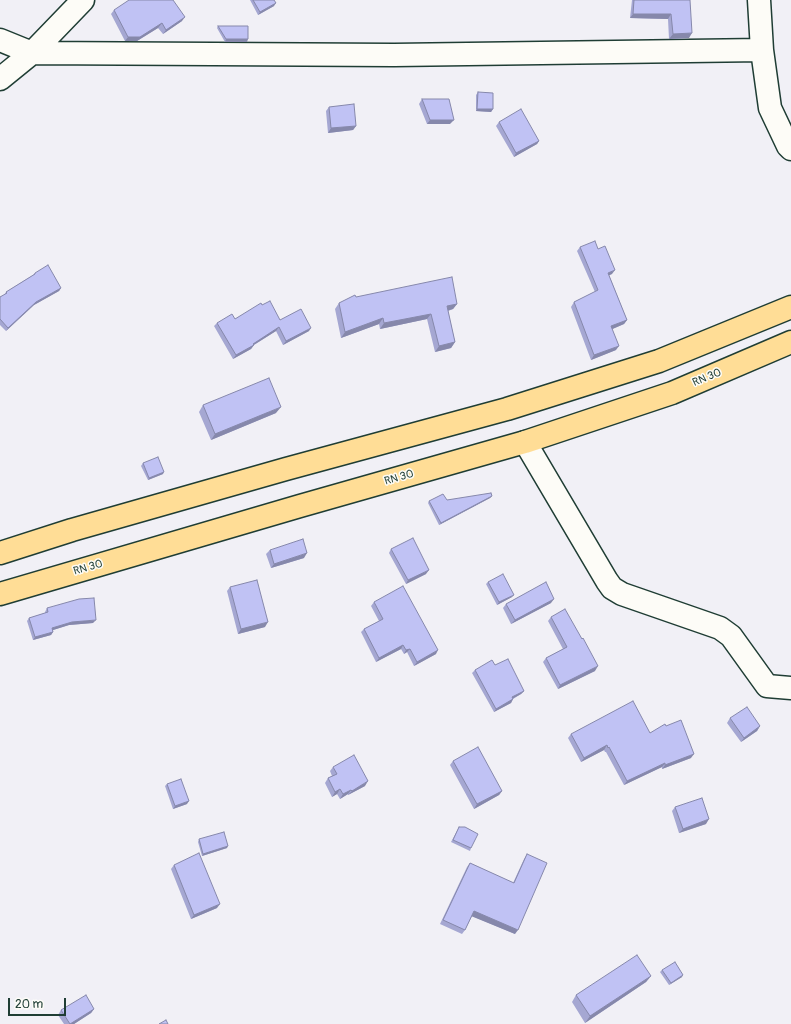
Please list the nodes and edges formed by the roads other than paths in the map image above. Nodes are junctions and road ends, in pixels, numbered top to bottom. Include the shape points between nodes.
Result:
1 (83, 0) edge
2 (759, 0) edge
3 (0, 40) edge
4 (762, 50) junction
5 (32, 53) junction
6 (0, 79) edge
7 (791, 150) edge
8 (791, 307) edge
9 (791, 342) edge
10 (525, 442) junction
11 (0, 553) edge
12 (0, 594) edge
13 (791, 688) edge

1 - 5 street
2 - 4 street
3 - 5 street
4 - 5 street via 394,55
4 - 7 street via 770,108
5 - 6 street
8 - 11 main road via 659,361 507,409 279,471
9 - 10 main road, RN 30 / RN 30 via 672,393
10 - 12 main road, RN 30 / RN 30
10 - 13 street via 612,588 622,594 720,628 731,636 767,686

